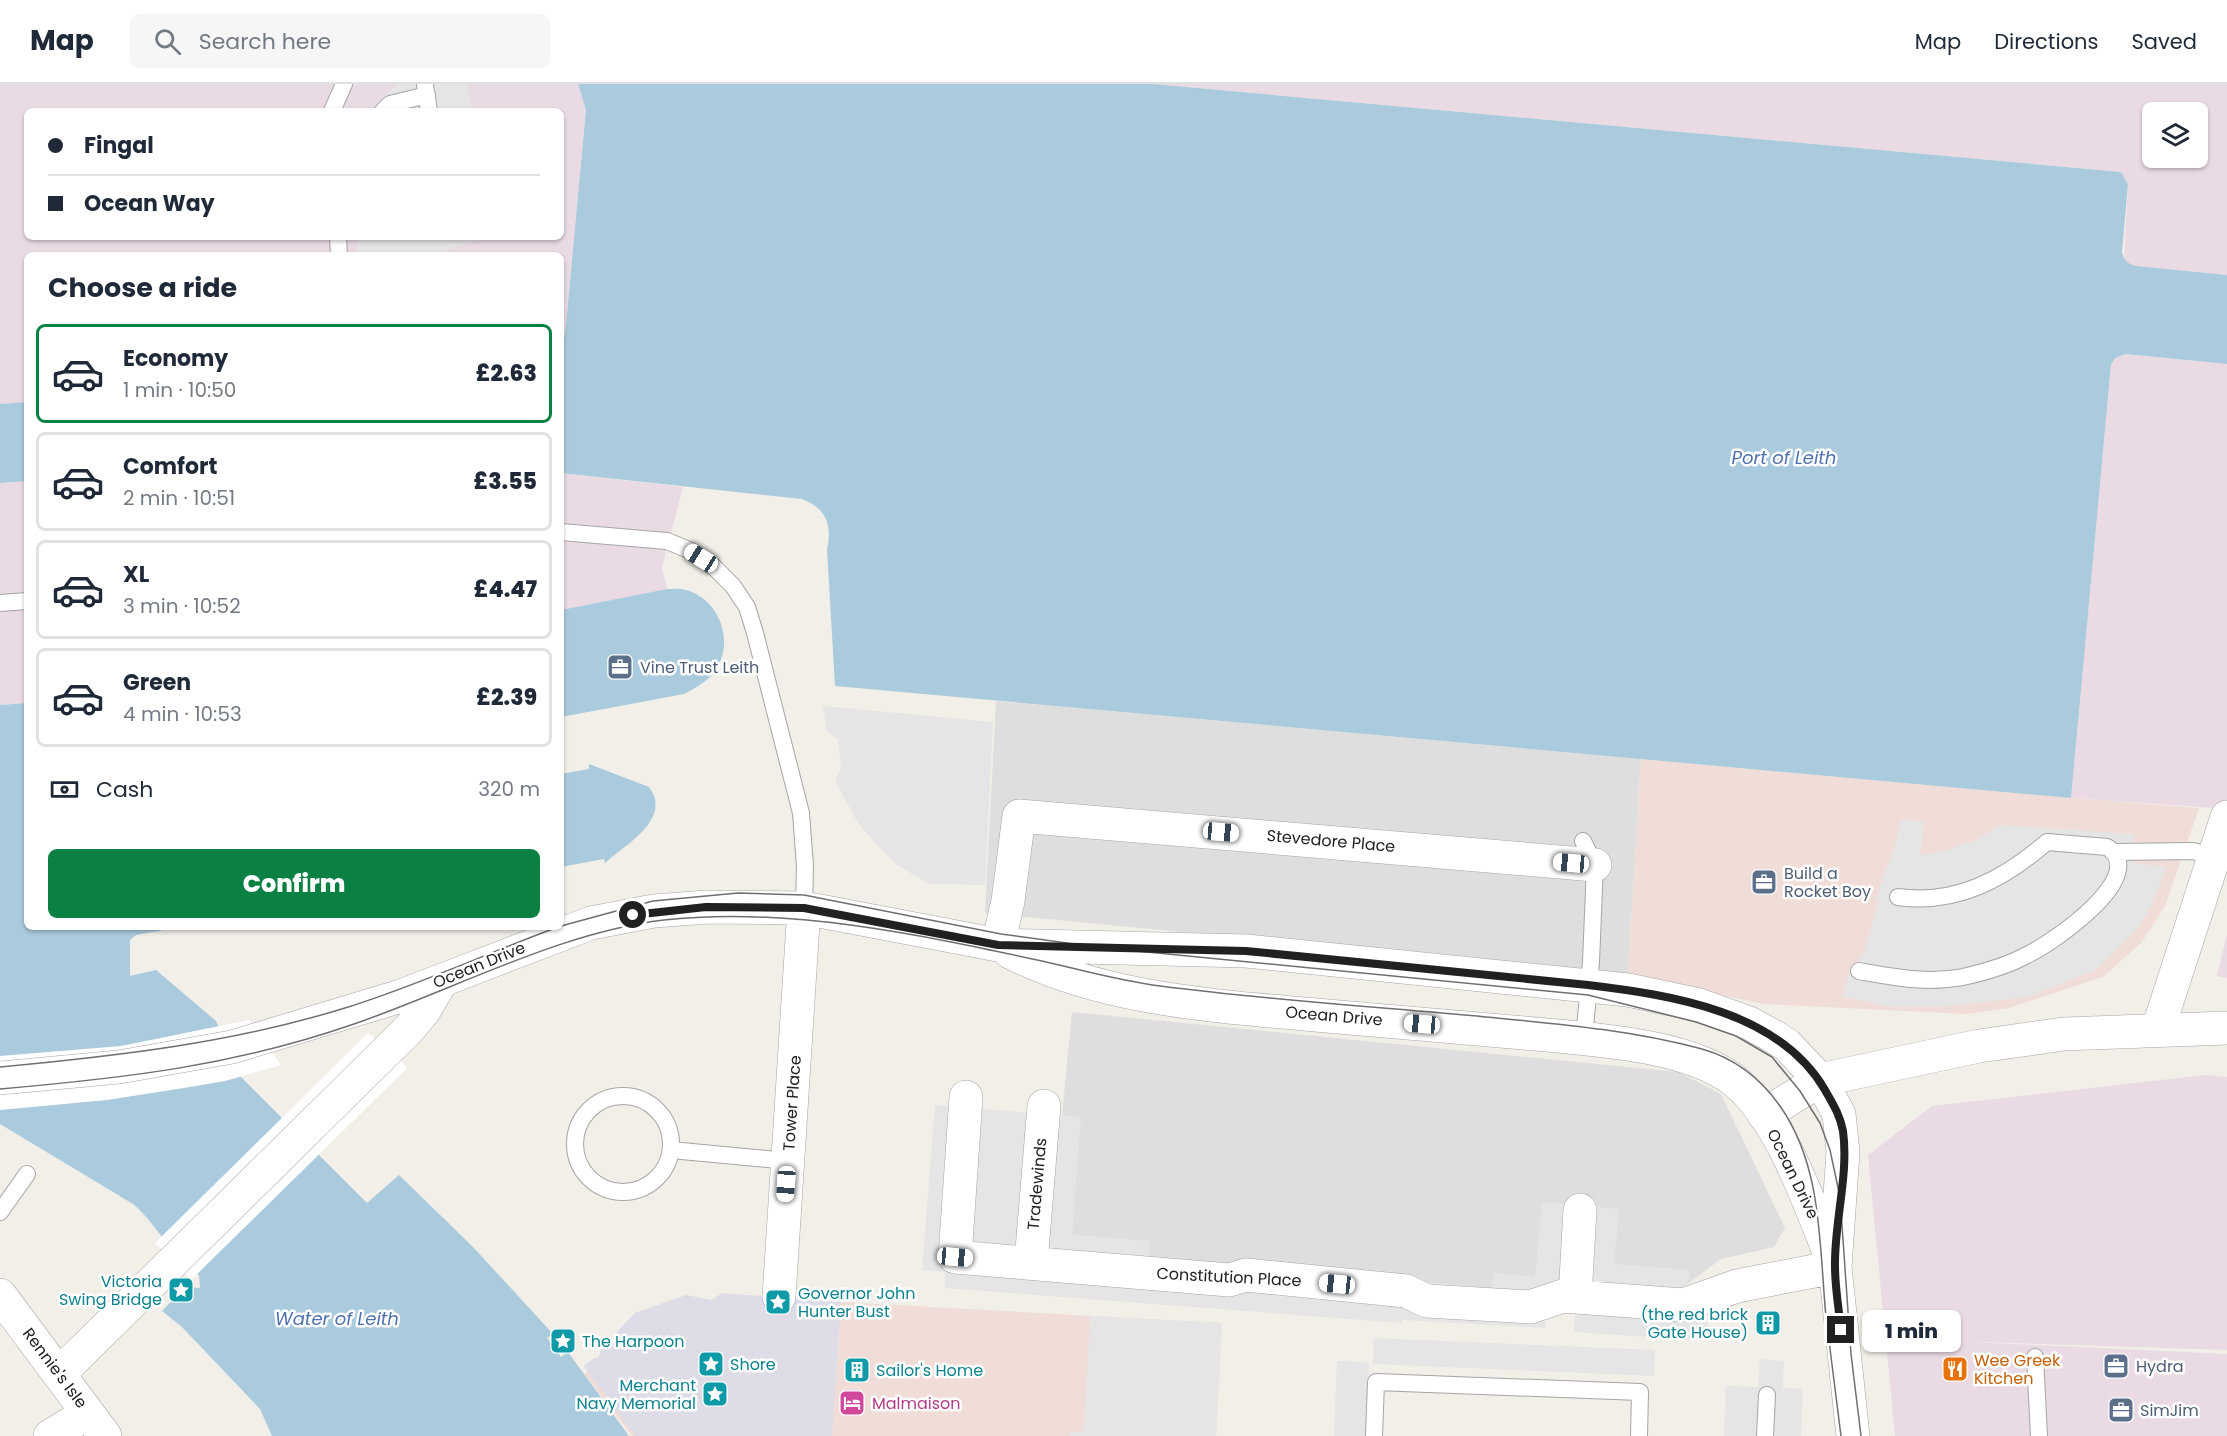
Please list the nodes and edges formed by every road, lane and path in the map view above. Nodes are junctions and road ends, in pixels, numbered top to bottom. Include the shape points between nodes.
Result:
1 (344, 84) edge
2 (427, 97) edge
3 (333, 108) edge
4 (386, 108) edge
5 (564, 532) edge
6 (24, 601) edge
7 (0, 603) edge
8 (2227, 817) edge
9 (2115, 852) junction
10 (1589, 853) joint
11 (2216, 857) junction
12 (1898, 897) dead end
13 (804, 908) junction
14 (998, 945) junction
15 (1859, 971) dead end
16 (441, 982) junction
17 (1588, 985) junction
18 (2227, 1028) edge
19 (2158, 1029) junction
20 (1584, 1039) junction
21 (0, 1078) edge
22 (1820, 1080) junction
23 (966, 1097) dead end
24 (1044, 1106) dead end
25 (1764, 1115) junction
26 (671, 1150) junction
27 (788, 1161) junction
28 (27, 1174) dead end
29 (1580, 1210) dead end
30 (0, 1212) edge
31 (1031, 1262) junction
32 (1834, 1267) junction
33 (0, 1295) edge
34 (779, 1297) dead end
35 (1575, 1297) junction
36 (2035, 1357) dead end
37 (58, 1374) junction
38 (1767, 1395) dead end
39 (97, 1425) edge
40 (50, 1436) edge
41 (1374, 1436) edge
42 (1639, 1436) edge
43 (1765, 1436) edge
44 (1853, 1436) edge
45 (2039, 1436) edge

1 - 3 lane
2 - 4 lane
5 - 13 lane via 667,541 714,567 747,607 801,813
6 - 7 lane
8 - 11 street
9 - 11 lane via 2193,851
9 - 12 lane via 2107,847 2047,842 2014,869 1972,890 1930,898
9 - 15 lane via 2116,875 2096,905 2049,944 2008,965 1939,981
10 - 14 street, Stevedore Place via 1019,816
10 - 17 lane
11 - 19 street
13 - 14 street, Ocean Drive
13 - 16 street, Ocean Drive via 706,907 654,911 591,923
13 - 27 street, Tower Place
14 - 17 street, Ocean Drive via 1246,951
14 - 20 street, Ocean Drive via 1033,963 1126,993 1239,1008
16 - 21 street, Ocean Drive via 263,1040 200,1054 119,1067
16 - 37 street via 424,1011 390,1048
17 - 20 lane
17 - 22 street, Ocean Drive via 1699,1005 1749,1023 1786,1045
18 - 19 street
19 - 22 street via 2064,1034 1979,1046
20 - 25 street, Ocean Drive via 1642,1047 1707,1063 1737,1083
22 - 25 street, Ocean Drive
22 - 32 street, Ocean Drive via 1839,1113 1843,1152
23 - 31 street, Constitution Place via 955,1257
24 - 31 street, Tradewinds
25 - 32 street, Ocean Drive via 1795,1171
26 - 26 lane via 658,1178 631,1191 615,1191 601,1186 580,1165 576,1135 592,1107 607,1099 639,1098 653,1106 667,1126
26 - 27 lane
27 - 34 street, Tower Place
28 - 30 lane
29 - 35 street
31 - 35 street, Constitution Place via 1229,1280 1246,1275 1406,1291 1427,1301 1450,1303 1530,1307 1563,1296
32 - 35 street, Constitution Place via 1737,1286 1683,1305
32 - 44 street
33 - 37 street, Rennie's Isle
36 - 45 lane
37 - 39 street, Rennie's Isle
38 - 43 lane
39 - 40 street, Rennie's Isle
41 - 42 lane via 1376,1382 1640,1392

